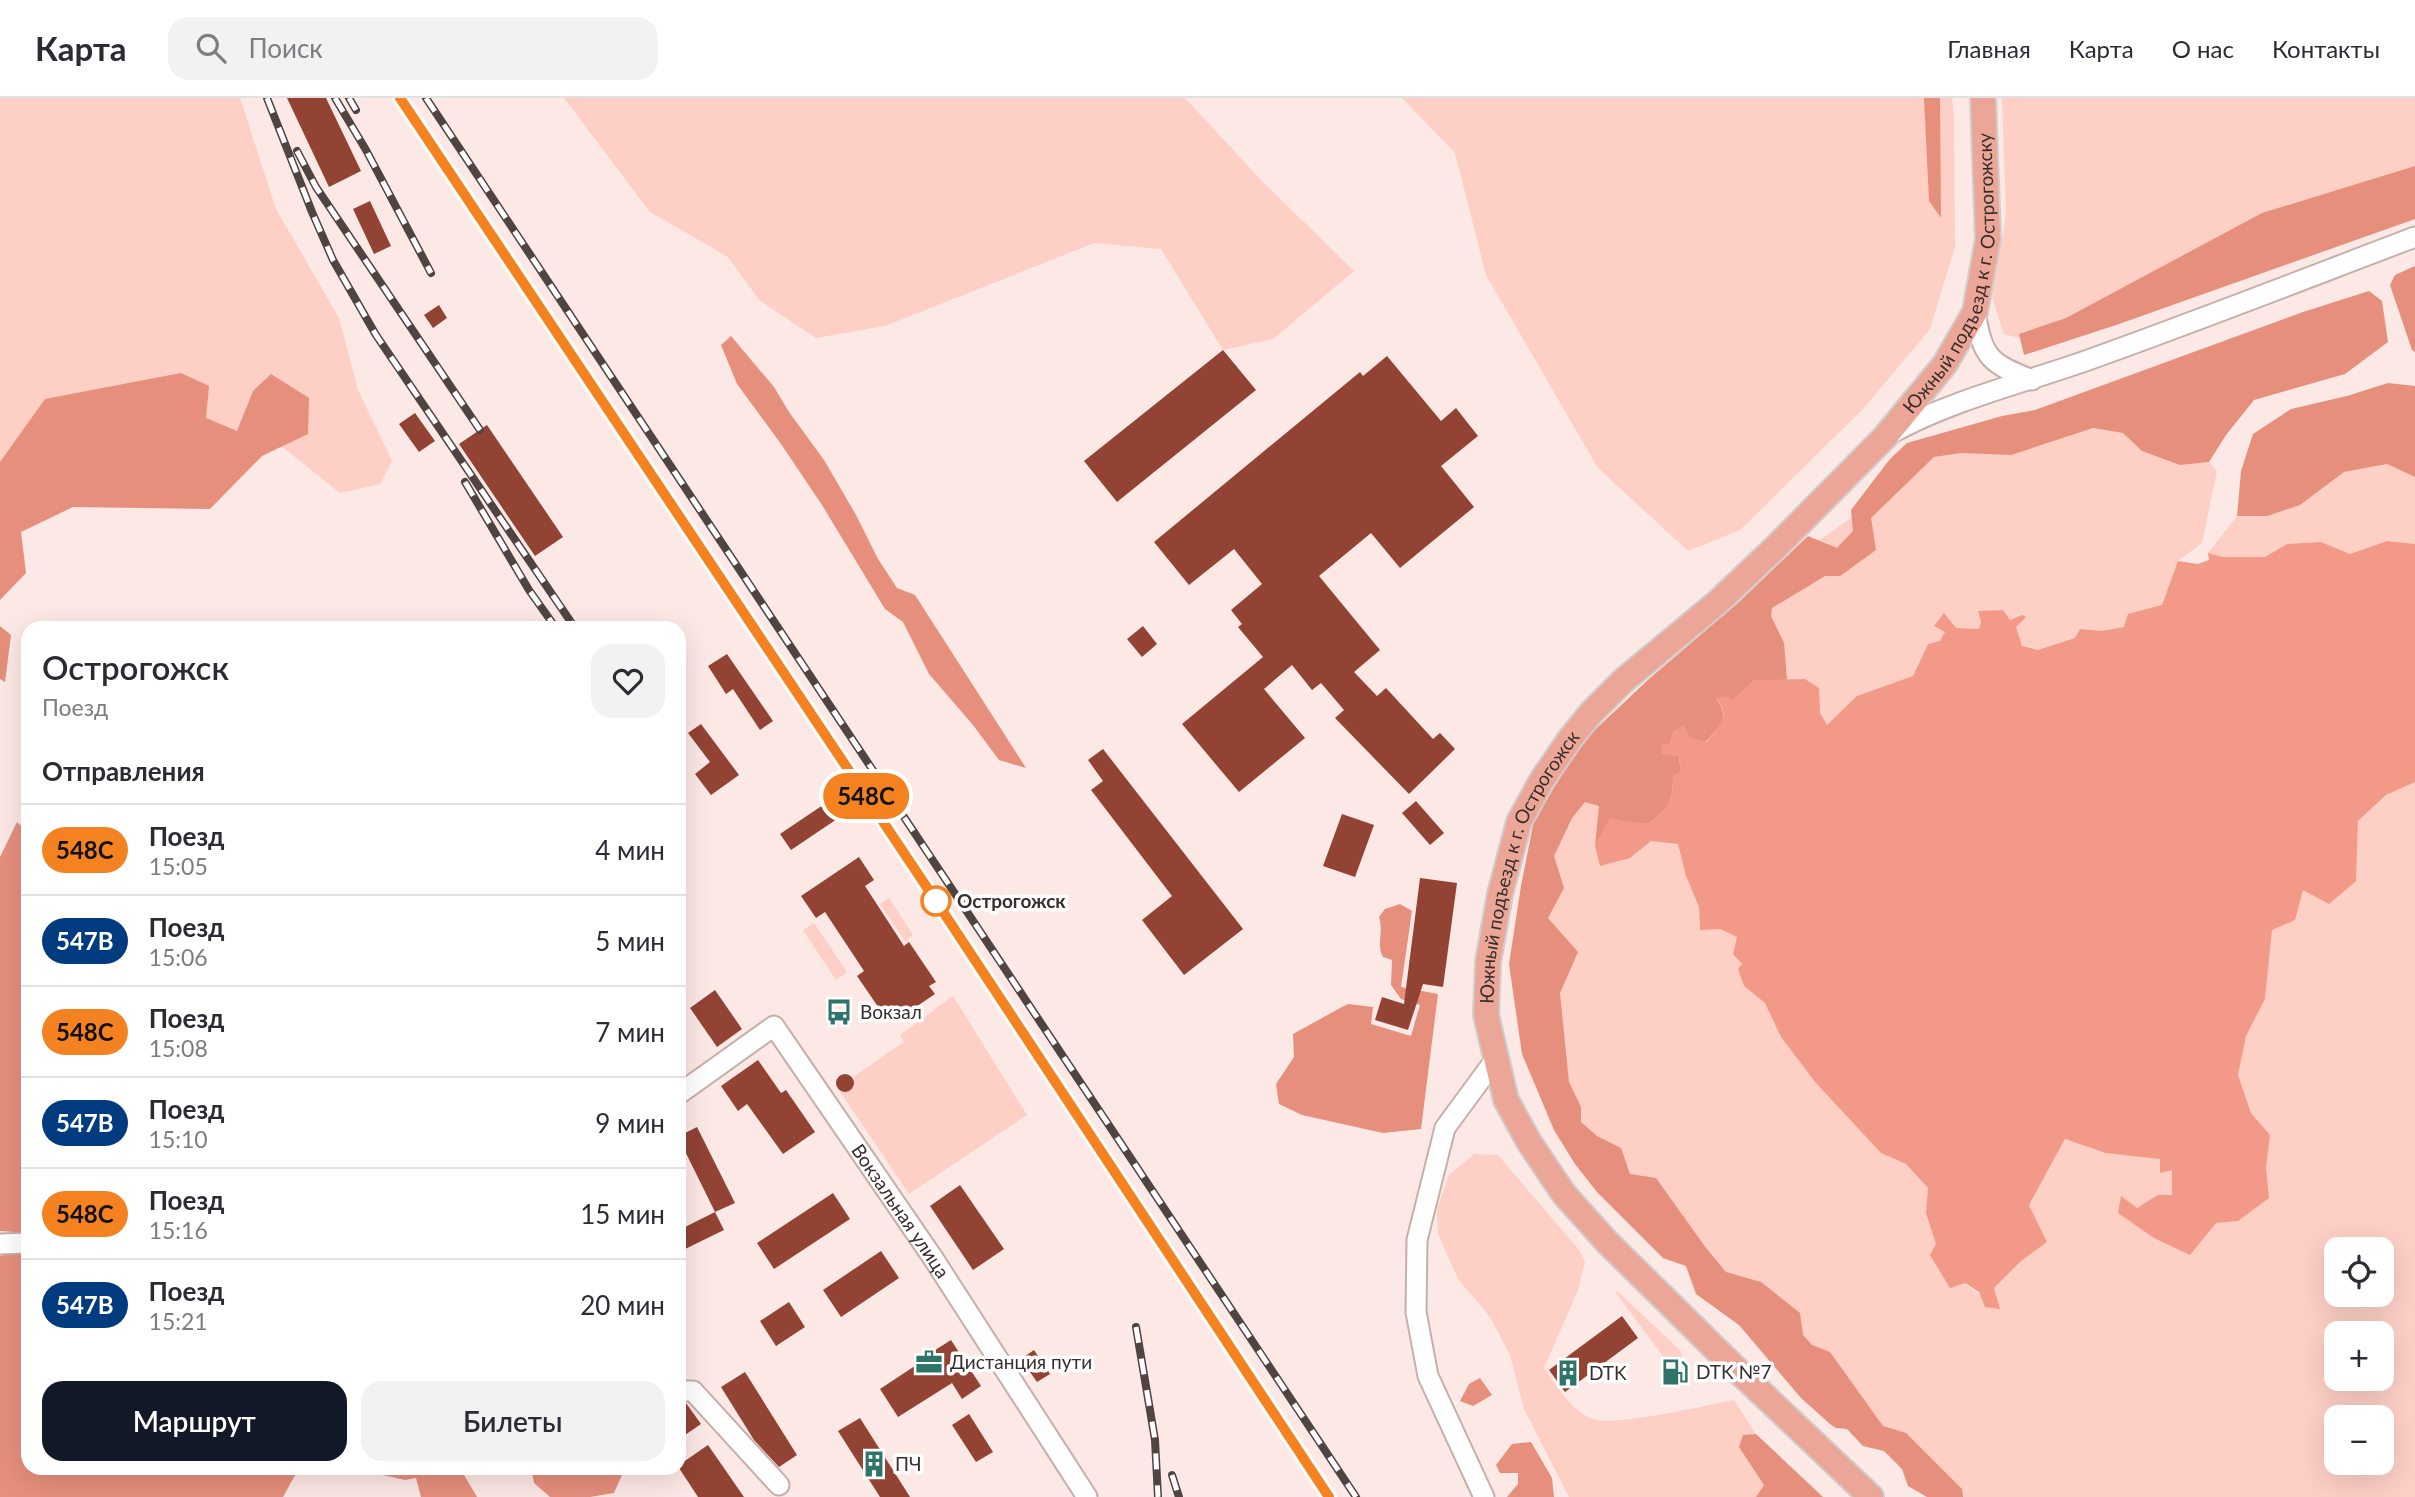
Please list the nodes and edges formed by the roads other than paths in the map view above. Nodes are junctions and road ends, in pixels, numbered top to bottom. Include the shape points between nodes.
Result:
1 (1983, 98) edge
2 (2415, 237) edge
3 (1975, 312) junction
4 (2032, 380) junction
5 (1885, 437) junction
6 (1495, 1060) junction
7 (686, 1089) edge
8 (21, 1243) edge
9 (0, 1244) edge
10 (686, 1391) edge
11 (779, 1485) dead end
12 (1087, 1497) edge
13 (1484, 1497) edge
14 (1871, 1497) edge

1 - 3 main road, Южный подъезд к г. Острогожску via 1988,239
2 - 4 street
3 - 4 street via 1979,336 1993,362
3 - 5 main road, Южный подъезд к г. Острогожску via 1945,364
4 - 5 street via 1948,406
5 - 6 main road, Южный подъезд к г. Острогожск via 1718,602 1624,680 1591,713 1542,780 1519,822 1488,962 1486,1015
6 - 13 street via 1445,1128 1417,1240 1416,1312 1428,1376
6 - 14 main road, Южный подъезд к г. Острогожск via 1506,1100 1564,1194 1704,1338
7 - 12 street, Вокзальная улица via 775,1026 933,1258
8 - 9 street
10 - 11 street via 693,1391

